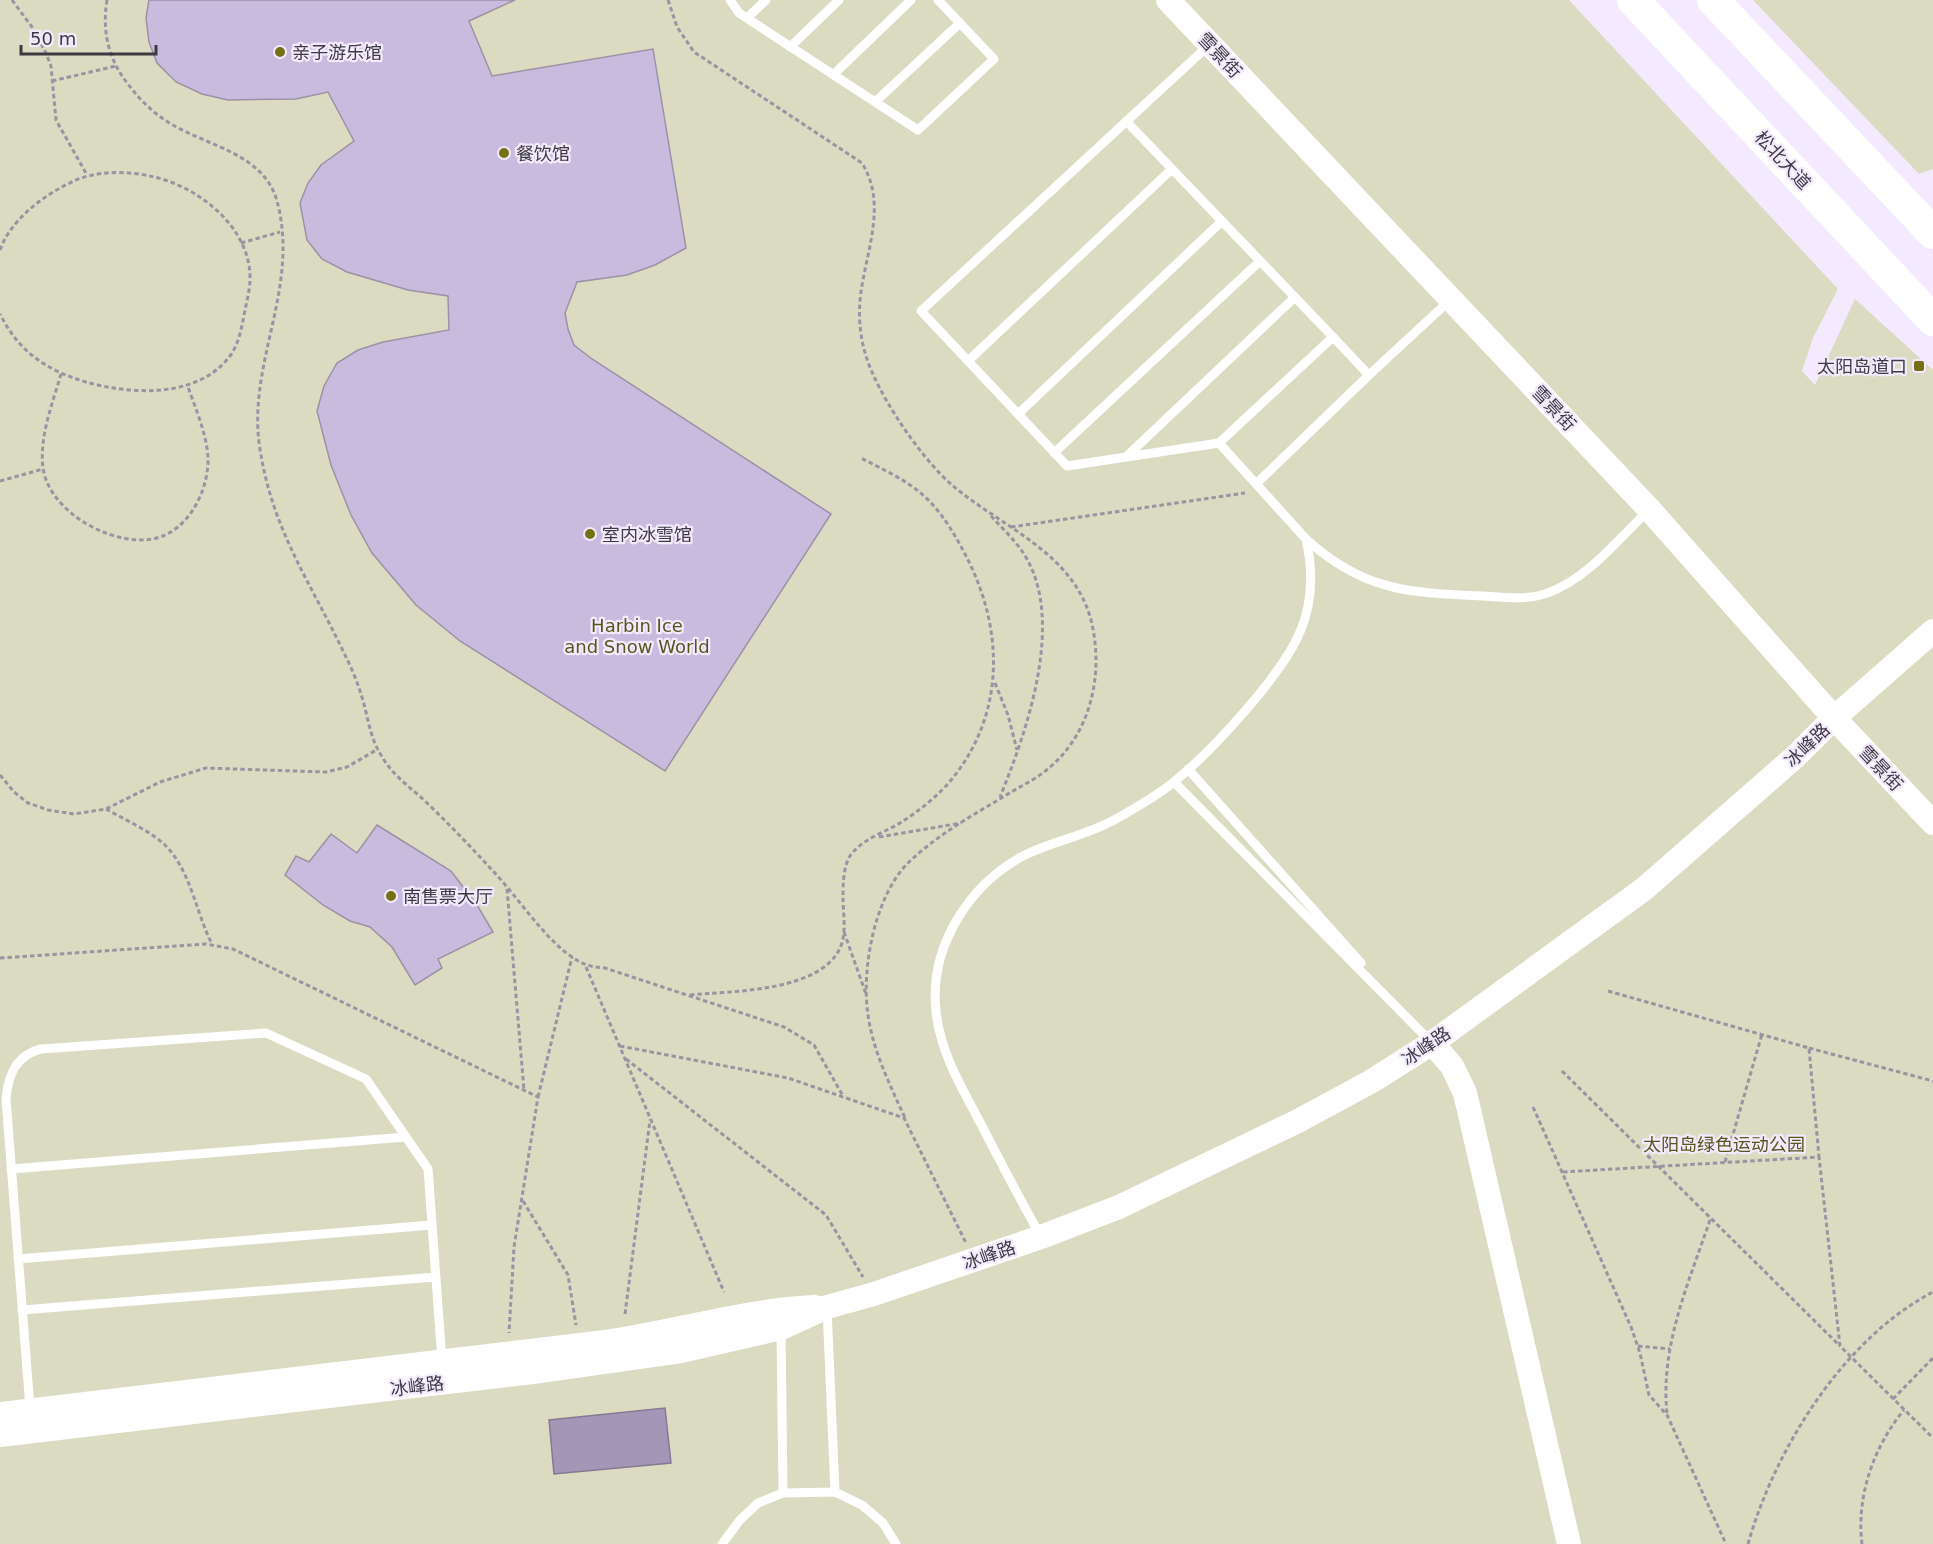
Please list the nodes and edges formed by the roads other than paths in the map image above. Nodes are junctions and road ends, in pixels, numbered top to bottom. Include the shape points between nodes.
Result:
1 (730, 0) edge
2 (766, 0) edge
3 (839, 0) edge
4 (911, 0) edge
5 (938, 0) edge
6 (1168, 0) edge
7 (1633, 0) edge
8 (1713, 0) edge
9 (747, 18) junction
10 (960, 23) junction
11 (1209, 44) junction
12 (790, 46) junction
13 (833, 75) junction
14 (875, 102) junction
15 (1126, 121) junction
16 (1172, 169) junction
17 (1222, 221) junction
18 (1933, 233) edge
19 (1260, 261) junction
20 (1295, 297) junction
21 (1451, 299) junction
22 (1933, 320) edge
23 (1333, 337) junction
24 (968, 361) junction
25 (1369, 375) junction
26 (1018, 414) junction
27 (1219, 443) junction
28 (1054, 453) junction
29 (1126, 457) junction
30 (1259, 487) junction
31 (1649, 509) junction
32 (1306, 539) junction
33 (1933, 631) edge
34 (1834, 718) junction
35 (1188, 769) junction
36 (1174, 782) junction
37 (1933, 823) edge
38 (1432, 1043) junction
39 (406, 1137) junction
40 (11, 1169) junction
41 (432, 1225) junction
42 (1041, 1237) junction
43 (18, 1258) junction
44 (436, 1276) junction
45 (827, 1307) junction
46 (22, 1310) junction
47 (781, 1318) junction
48 (442, 1362) junction
49 (30, 1411) junction
50 (0, 1414) edge
51 (0, 1435) edge
52 (835, 1492) junction
53 (783, 1493) junction
54 (722, 1544) edge
55 (896, 1544) edge
56 (1569, 1544) edge

1 - 9 lane
2 - 9 lane
3 - 12 lane
4 - 13 lane
5 - 10 lane
6 - 11 street, 雪景街
7 - 22 highway, 松北大道
8 - 18 highway
9 - 12 lane
10 - 14 lane
10 - 14 lane via 994,59 918,130
11 - 15 lane
11 - 21 street, 雪景街
12 - 13 lane
13 - 14 lane
15 - 16 lane
15 - 24 lane via 921,311
16 - 17 lane
16 - 24 lane
17 - 19 lane
17 - 26 lane
19 - 20 lane
19 - 28 lane
20 - 23 lane
20 - 29 lane
21 - 25 lane
21 - 31 street, 雪景街
23 - 25 lane
23 - 27 lane
24 - 26 lane
25 - 30 lane
26 - 28 lane
27 - 29 lane
27 - 30 lane
28 - 29 lane via 1067,466
30 - 32 lane
31 - 32 lane via 1588,568 1559,588 1536,596 1438,595 1380,585 1336,565
31 - 34 street, 雪景街
32 - 35 lane via 1310,599 1295,643 1255,698
33 - 34 street, 冰峰路
34 - 37 street, 雪景街
34 - 38 street, 冰峰路 via 1644,889
35 - 36 lane
35 - 38 lane
36 - 38 lane
36 - 42 lane via 1096,829 1027,854 998,872 964,907 943,951 935,996 945,1051
38 - 42 street, 冰峰路 via 1372,1081 1210,1165
38 - 56 street via 1452,1066 1465,1093
39 - 40 lane
39 - 40 lane via 366,1078 266,1033 41,1049 23,1057 7,1081
39 - 41 lane via 428,1169
40 - 43 lane
41 - 43 lane
41 - 44 lane
42 - 45 street, 冰峰路
43 - 46 lane
44 - 46 lane
44 - 48 lane
45 - 47 street, 冰峰路
45 - 52 lane
46 - 49 lane
47 - 48 street, 冰峰路
47 - 51 street, 冰峰路 via 681,1351 604,1363
47 - 53 lane
48 - 49 street, 冰峰路
49 - 50 street, 冰峰路
52 - 53 lane
52 - 55 lane via 862,1505 883,1523
53 - 54 lane via 758,1503

